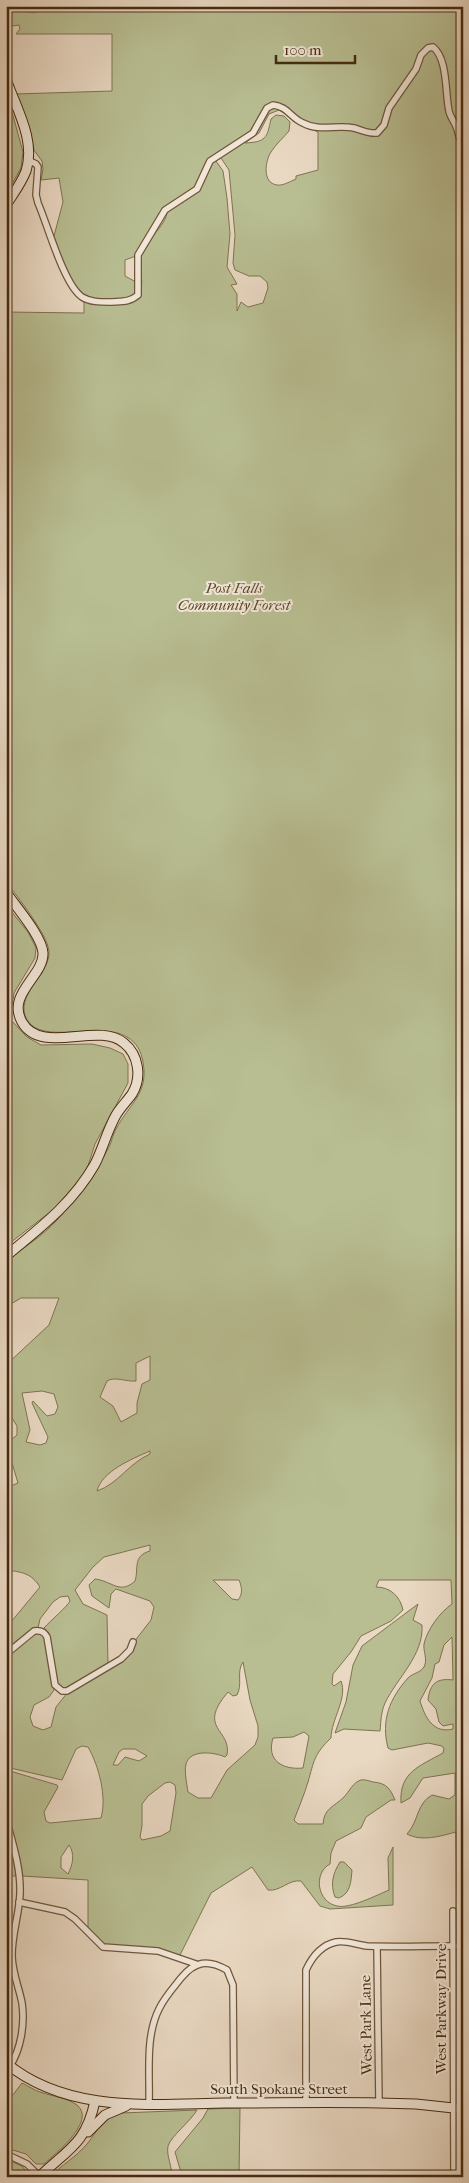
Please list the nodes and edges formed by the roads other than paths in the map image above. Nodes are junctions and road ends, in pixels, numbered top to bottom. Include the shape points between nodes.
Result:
1 (6, 78) edge
2 (463, 142) edge
3 (28, 160) junction
4 (6, 205) edge
5 (6, 892) edge
6 (6, 1256) edge
7 (133, 1642) dead end
8 (6, 1654) edge
9 (6, 1819) edge
10 (19, 1902) junction
11 (453, 1910) dead end
12 (377, 1946) junction
13 (454, 1946) junction
14 (196, 1964) junction
15 (8, 2064) edge
16 (95, 2101) junction
17 (306, 2102) junction
18 (234, 2103) junction
19 (379, 2103) junction
20 (131, 2104) junction
21 (149, 2104) junction
22 (458, 2109) edge
23 (77, 2142) junction
24 (6, 2154) edge
25 (39, 2176) edge
26 (454, 2177) edge

1 - 3 street via 27,135
2 - 3 street via 450,116 444,69 433,47 421,55 377,133 353,128 312,127 297,120 283,107 273,105 267,108 253,133 210,161 197,189 165,210 138,255 138,295 126,302 89,300 76,291 63,268 38,203 38,167
3 - 4 street via 21,182
5 - 6 street via 37,938 43,954 20,997 18,1008 22,1023 30,1031 50,1037 115,1037 131,1050 138,1070 133,1093 117,1114 81,1185 50,1221
7 - 8 street via 121,1659 62,1691 55,1685 45,1632 34,1631
9 - 10 street via 19,1870
10 - 14 street via 65,1912 103,1947 158,1951
10 - 15 street via 12,1956 22,2026 19,2046
11 - 13 street, West Parkway Drive
12 - 13 street
12 - 17 street via 338,1941 322,1949 310,1961 306,1970
12 - 19 street, West Park Lane
13 - 22 street, West Parkway Drive
14 - 18 street via 210,1963 222,1967 231,1976
14 - 21 street via 170,1991 155,2018 150,2044
15 - 16 street, South Spokane Street via 39,2084
16 - 20 street, South Spokane Street
16 - 23 street via 87,2129
17 - 18 street, South Spokane Street
17 - 19 street, South Spokane Street
18 - 21 street, South Spokane Street
19 - 22 street, South Spokane Street
20 - 21 street, South Spokane Street
20 - 23 street via 105,2115
22 - 26 street, West Parkway Drive
23 - 25 street
24 - 25 street via 27,2164

